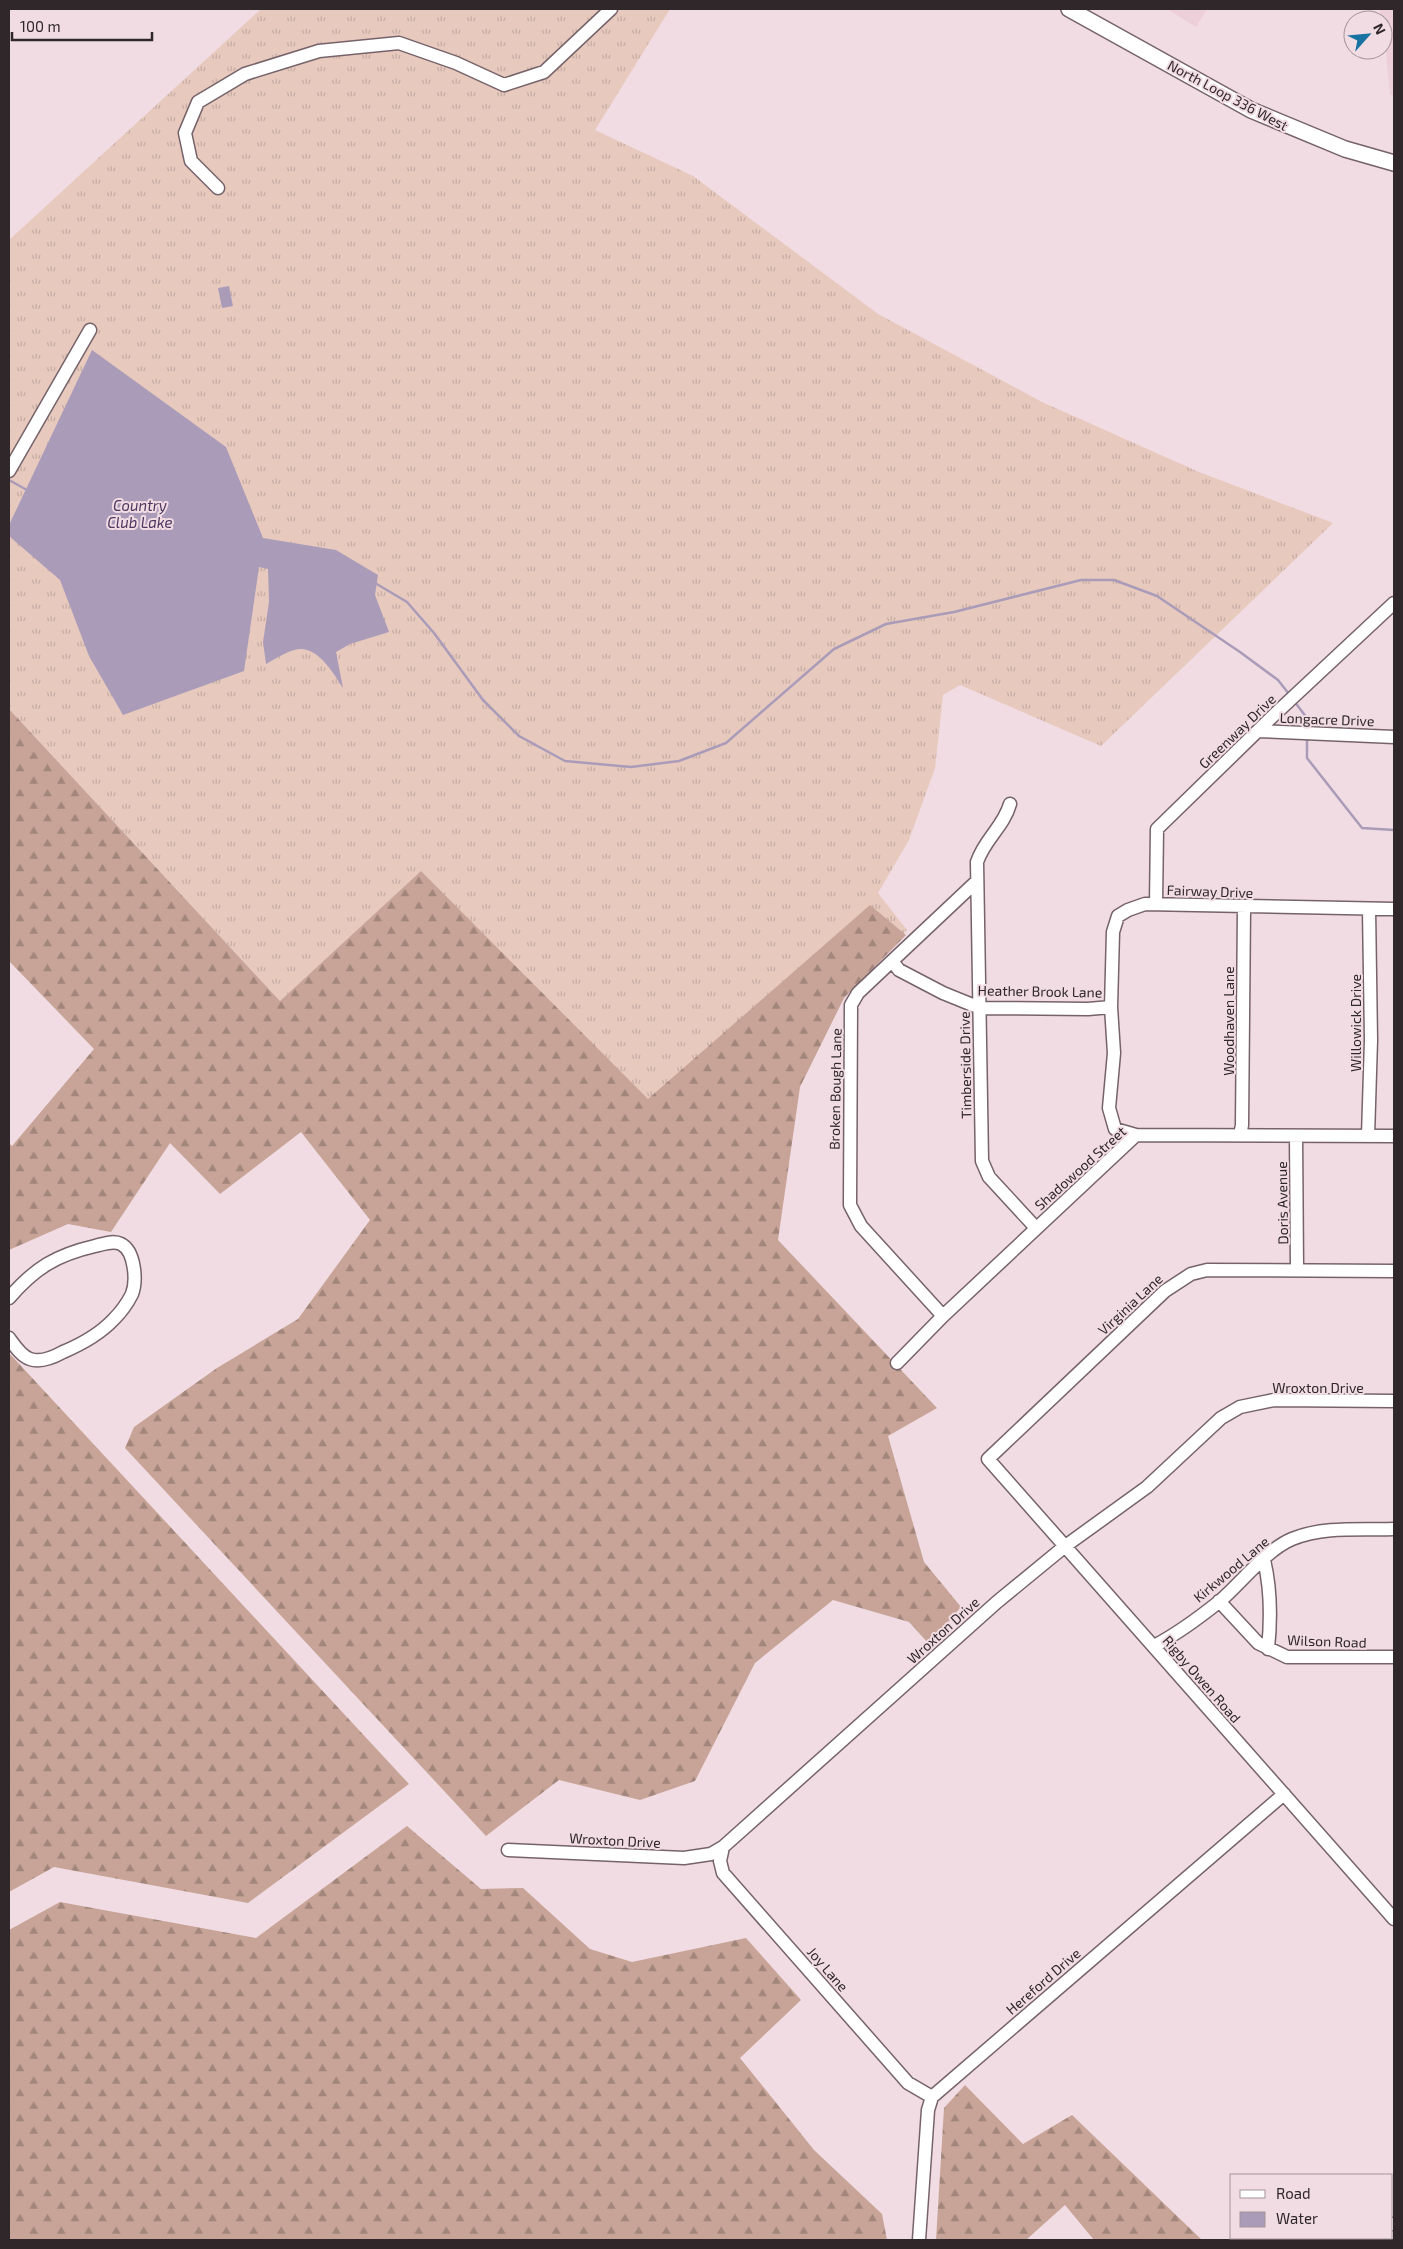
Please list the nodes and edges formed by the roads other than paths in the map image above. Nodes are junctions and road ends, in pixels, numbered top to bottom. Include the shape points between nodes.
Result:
1 (611, 9) edge
2 (1069, 9) edge
3 (1394, 163) edge
4 (218, 188) dead end
5 (90, 330) dead end
6 (9, 471) edge
7 (1394, 603) edge
8 (1258, 731) junction
9 (1394, 737) edge
10 (1010, 804) dead end
11 (977, 881) junction
12 (1156, 904) junction
13 (1244, 908) junction
14 (1369, 909) junction
15 (1394, 909) edge
16 (892, 961) junction
17 (1111, 1007) junction
18 (980, 1008) junction
19 (1136, 1135) junction
20 (1240, 1135) junction
21 (1296, 1136) junction
22 (1368, 1136) junction
23 (1394, 1136) edge
24 (1036, 1228) junction
25 (1297, 1269) junction
26 (1394, 1271) edge
27 (9, 1298) edge
28 (943, 1316) junction
29 (9, 1338) edge
30 (896, 1363) dead end
31 (1394, 1402) edge
32 (988, 1459) joint
33 (1394, 1529) edge
34 (1064, 1546) junction
35 (1264, 1560) junction
36 (1219, 1601) junction
37 (1154, 1646) junction
38 (1268, 1649) junction
39 (1394, 1657) edge
40 (1284, 1794) junction
41 (723, 1848) junction
42 (508, 1850) dead end
43 (1394, 1919) edge
44 (932, 2097) junction
45 (919, 2240) edge

1 - 4 street via 544,72 504,85 456,63 399,43 319,50 245,74 198,102 185,133 191,161
2 - 3 main road, North Loop 336 West via 1251,110 1338,146
5 - 6 street
7 - 8 street, Greenway Drive
8 - 9 street, Longacre Drive
8 - 12 street, Greenway Drive via 1157,829
10 - 11 street, Timberside Drive via 1007,814 981,849
11 - 16 street, Broken Bough Lane
11 - 18 street, Timberside Drive
12 - 13 street, Fairway Drive
12 - 17 street, Fairway Drive via 1145,904 1118,916 1113,932
13 - 14 street, Fairway Drive
13 - 20 street, Woodhaven Lane
14 - 15 street, Fairway Drive
14 - 22 street, Willowick Drive
16 - 18 street, Heather Brook Lane via 899,970 943,994
16 - 28 street, Broken Bough Lane via 858,993 851,1005 850,1204 862,1226
17 - 18 street, Heather Brook Lane
17 - 19 street via 1114,1053 1110,1120 1115,1129
18 - 24 street, Timberside Drive via 982,1161 989,1176
19 - 20 street, Shadowood Street
19 - 24 street, Shadowood Street
20 - 21 street, Shadowood Street
21 - 22 street, Shadowood Street
21 - 25 street, Doris Avenue
22 - 23 street, Shadowood Street
24 - 28 street, Shadowood Street
25 - 26 street, Virginia Lane
25 - 32 street, Virginia Lane via 1207,1270 1177,1282
27 - 29 street via 38,1268 52,1260 112,1242 122,1244 129,1252 134,1277 132,1293 115,1318 95,1335 56,1356 40,1360 30,1359
28 - 30 street, Shadowood Street
31 - 34 street, Wroxton Drive via 1274,1400 1240,1407 1221,1418 1147,1487
32 - 34 street, Rigby Owen Road
33 - 35 street, Kirkwood Lane via 1310,1533 1291,1540
34 - 37 street, Rigby Owen Road
34 - 41 street, Wroxton Drive
35 - 36 street, Kirkwood Lane
35 - 38 street via 1270,1627
36 - 37 street, Kirkwood Lane
36 - 38 street, Wilson Road via 1258,1643
37 - 40 street, Rigby Owen Road
38 - 39 street, Wilson Road via 1288,1658
40 - 43 street, Rigby Owen Road
40 - 44 street, Hereford Drive
41 - 42 street, Wroxton Drive via 711,1854 684,1858
41 - 44 street, Joy Lane via 720,1861 724,1873 908,2083
44 - 45 street via 928,2110

